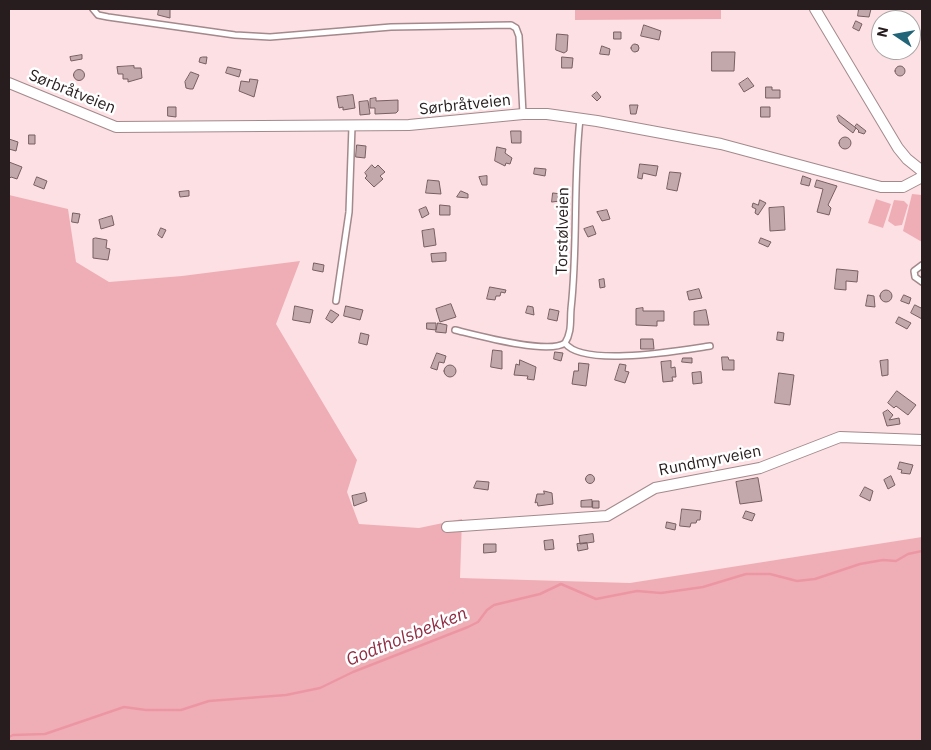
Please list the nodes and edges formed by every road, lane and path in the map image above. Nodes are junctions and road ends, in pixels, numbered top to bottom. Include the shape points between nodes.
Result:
1 (93, 9) edge
2 (815, 9) edge
3 (9, 84) edge
4 (523, 114) junction
5 (580, 119) junction
6 (352, 126) junction
7 (922, 171) edge
8 (922, 177) edge
9 (922, 265) edge
10 (922, 282) edge
11 (336, 301) dead end
12 (455, 330) dead end
13 (566, 342) junction
14 (710, 346) dead end
15 (922, 440) edge
16 (447, 527) dead end

1 - 4 lane via 98,15 108,17 270,37 391,27 511,25 519,36
2 - 7 street via 898,148
3 - 6 street, Sørbråtveien via 116,127
4 - 5 street, Sørbråtveien
4 - 6 street, Sørbråtveien via 432,124
5 - 8 street, Sørbråtveien via 721,144 881,186 903,187
5 - 13 lane, Torstølveien via 576,271
6 - 11 lane via 349,212
9 - 10 lane via 914,271
12 - 13 lane via 522,344 553,347
13 - 14 lane via 569,348 577,351 614,356
15 - 16 street, Rundmyrveien via 840,437 760,468 655,488 607,516

